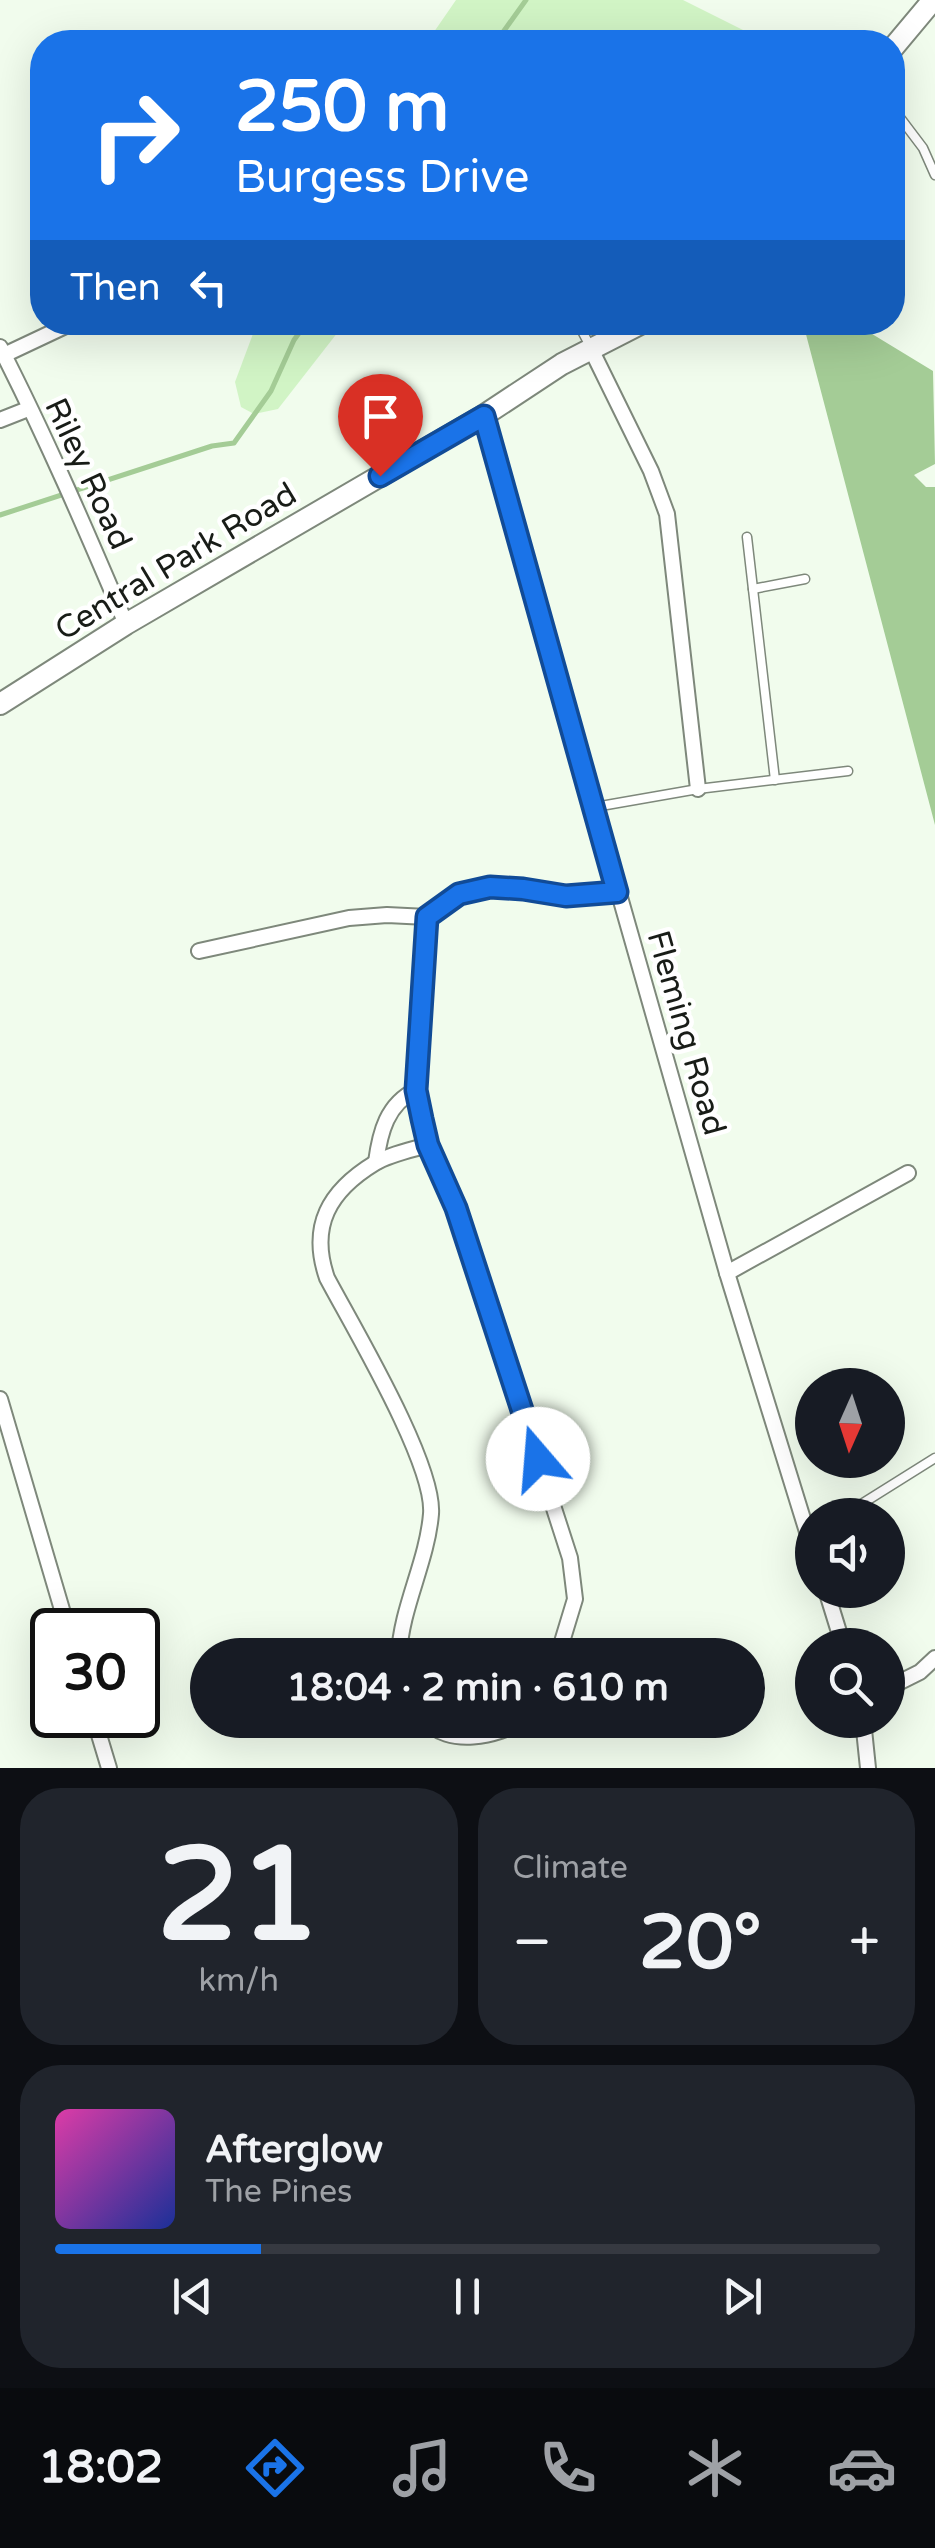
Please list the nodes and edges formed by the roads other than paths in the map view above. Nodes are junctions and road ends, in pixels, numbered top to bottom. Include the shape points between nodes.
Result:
1 (933, 0) edge
2 (905, 33) edge
3 (905, 124) edge
4 (935, 175) edge
5 (42, 335) edge
6 (584, 335) edge
7 (617, 335) edge
8 (591, 348) junction
9 (2, 351) edge
10 (28, 409) junction
11 (484, 416) junction
12 (0, 420) edge
13 (747, 537) dead end
14 (805, 579) dead end
15 (753, 589) junction
16 (126, 624) junction
17 (0, 704) edge
18 (848, 771) dead end
19 (775, 780) junction
20 (698, 789) junction
21 (593, 808) junction
22 (617, 892) junction
23 (427, 917) junction
24 (198, 951) dead end
25 (416, 1090) junction
26 (428, 1145) junction
27 (376, 1162) junction
28 (908, 1173) dead end
29 (727, 1274) junction
30 (0, 1398) edge
31 (935, 1458) edge
32 (798, 1498) edge
33 (871, 1498) edge
34 (62, 1608) edge
35 (403, 1638) edge
36 (563, 1638) edge
37 (935, 1658) edge
38 (905, 1680) edge
39 (100, 1738) edge
40 (864, 1738) edge
41 (865, 1766) edge
42 (108, 1768) edge

1 - 2 street
3 - 4 lane
5 - 9 street
6 - 8 lane
7 - 8 street, Central Park Road
8 - 11 street, Central Park Road
8 - 20 street via 667,514
9 - 10 street, Riley Road
10 - 12 street
10 - 16 street, Riley Road
11 - 16 street, Central Park Road
11 - 21 street, Fleming Road
13 - 15 lane
14 - 15 lane
15 - 19 lane
16 - 17 street, Central Park Road
18 - 19 lane
19 - 20 lane
20 - 21 lane
21 - 22 street, Fleming Road
22 - 23 street via 566,896 490,887 459,894
22 - 29 street, Fleming Road
23 - 24 street via 349,918
23 - 25 street
25 - 26 street
25 - 27 street via 389,1115
26 - 27 street
26 - 36 street via 456,1208 570,1558 575,1598
27 - 35 street via 336,1194 321,1224 318,1253 428,1483 428,1532
28 - 29 street
29 - 32 street, Fleming Road
30 - 34 street
31 - 33 lane
37 - 38 street
39 - 42 street
40 - 41 street

